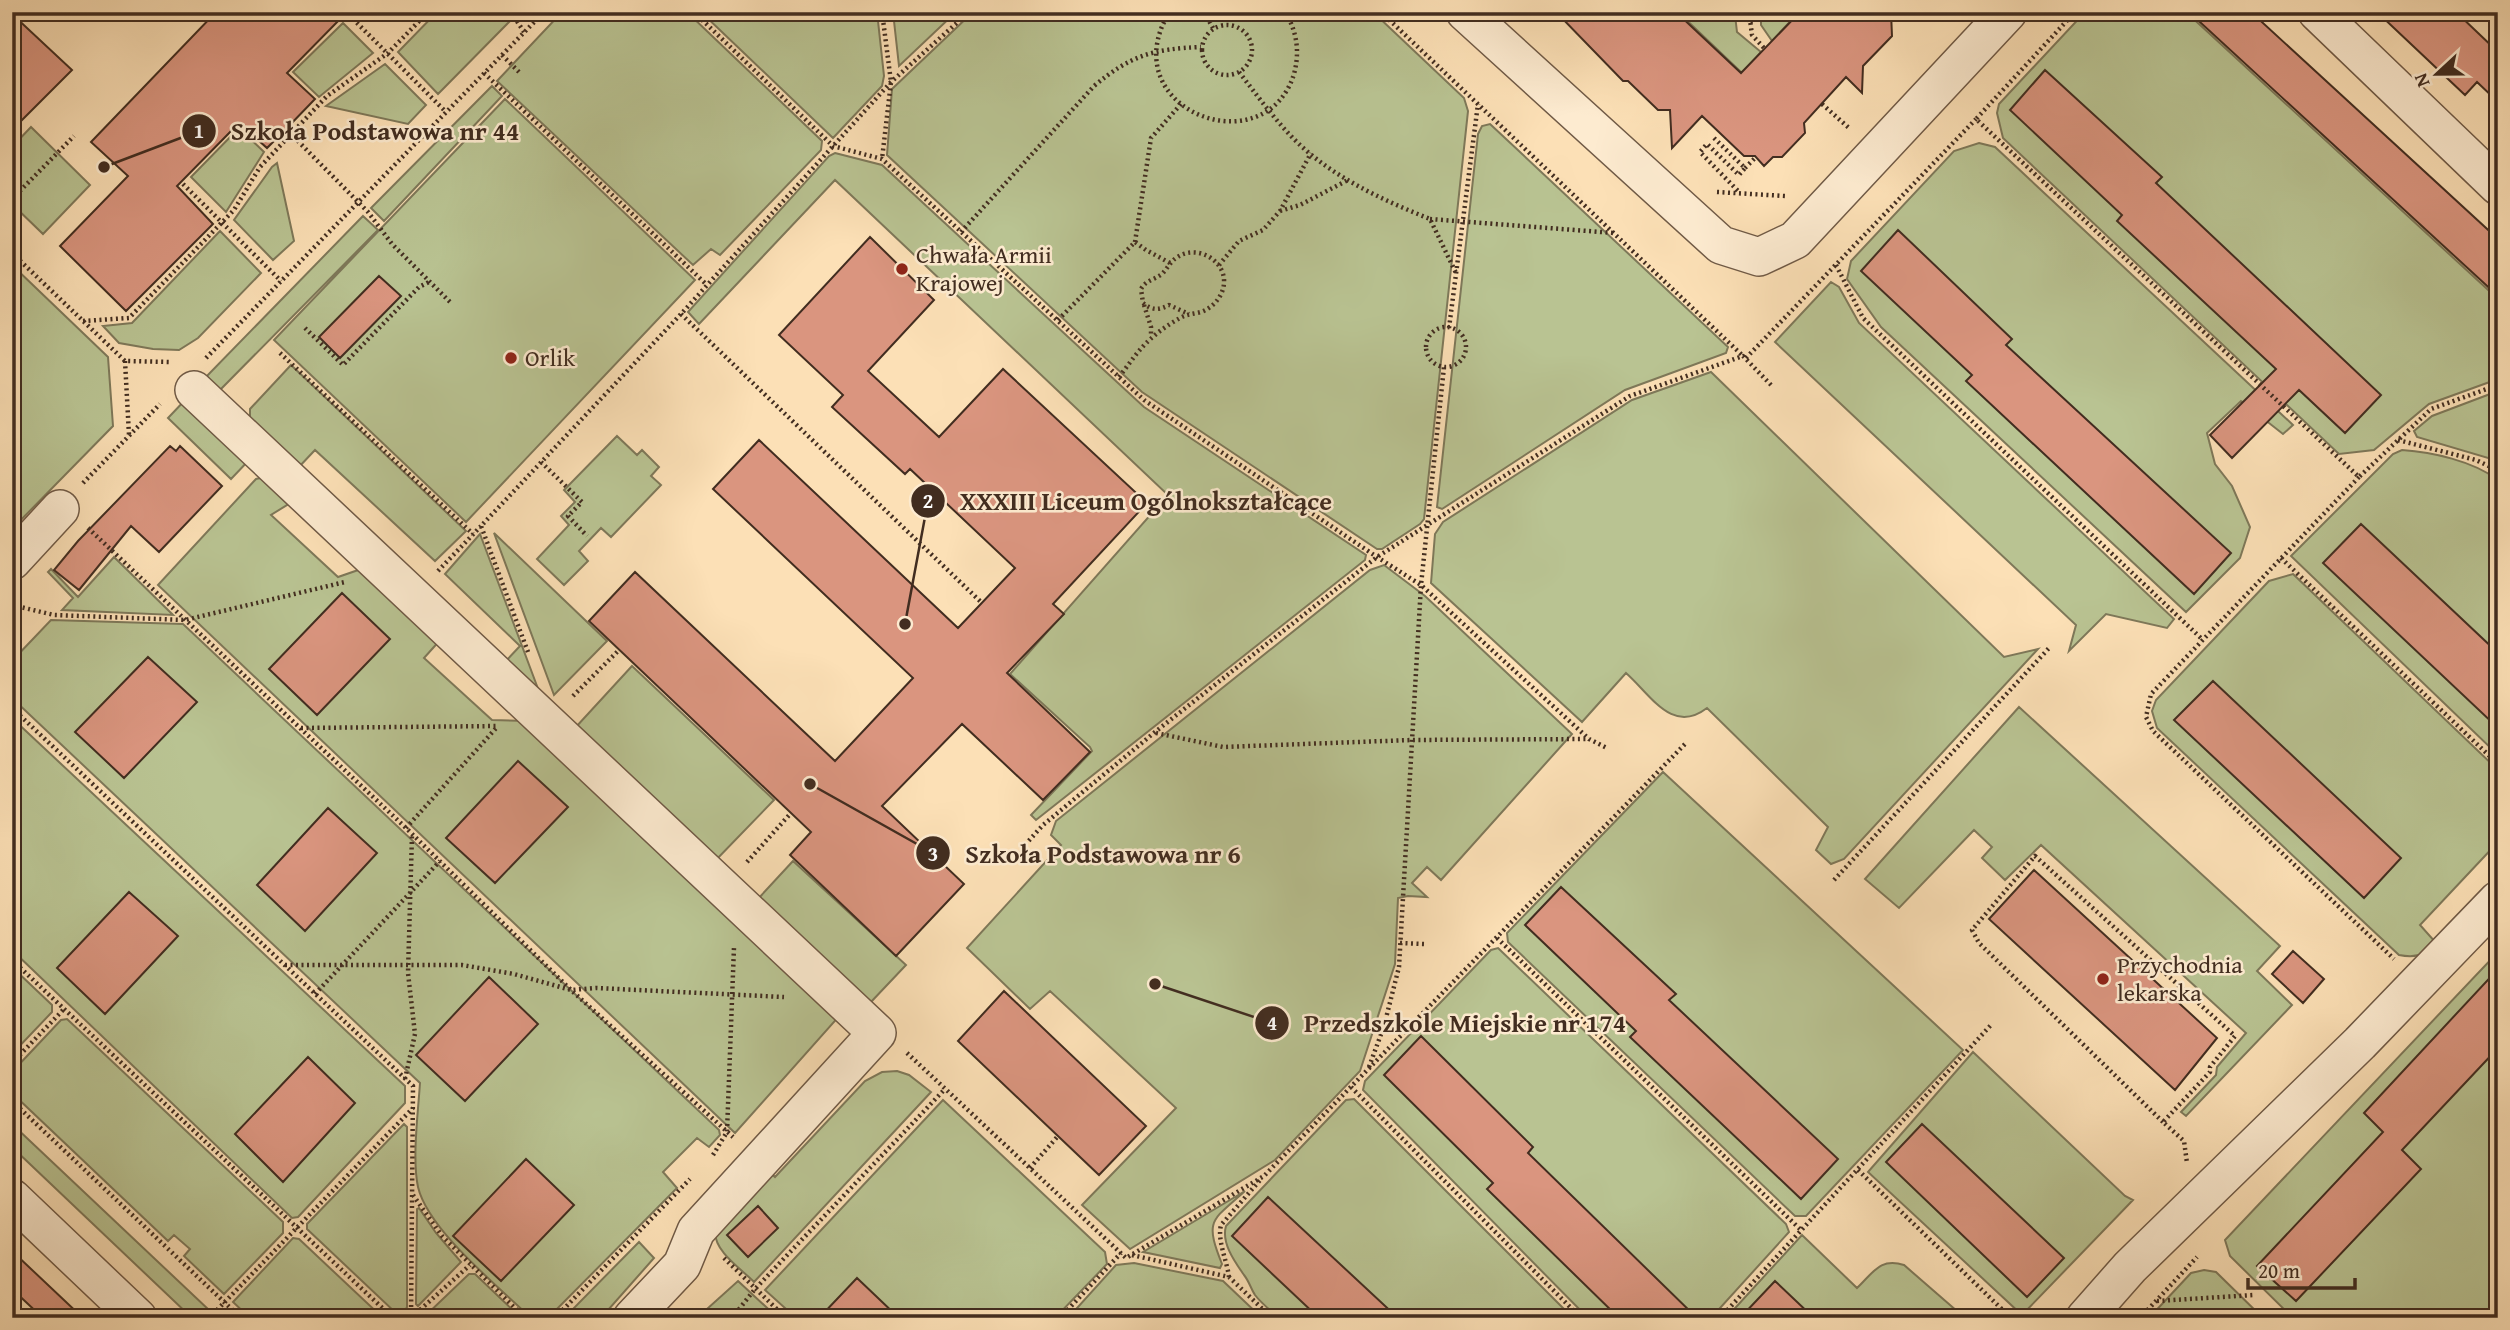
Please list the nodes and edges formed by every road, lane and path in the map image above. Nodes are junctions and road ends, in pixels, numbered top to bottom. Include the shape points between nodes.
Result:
1 (428, 12) edge
2 (511, 12) edge
3 (544, 12) edge
4 (694, 12) edge
5 (881, 12) edge
6 (969, 12) edge
7 (1169, 12) edge
8 (1204, 12) edge
9 (1286, 12) edge
10 (1381, 12) edge
11 (1465, 12) edge
12 (1740, 12) edge
13 (1749, 12) edge
14 (1759, 12) edge
15 (2008, 12) edge
16 (2075, 12) edge
17 (2317, 12) edge
18 (349, 15) dead end
19 (1750, 22) junction
20 (1213, 28) junction
21 (524, 32) junction
22 (1201, 47) junction
23 (1765, 49) dead end
24 (1157, 50) junction
25 (388, 53) junction
26 (502, 55) junction
27 (519, 72) dead end
28 (1240, 72) junction
29 (484, 73) junction
30 (891, 82) junction
31 (1181, 104) junction
32 (1478, 104) junction
33 (1822, 104) dead end
34 (1267, 109) junction
35 (446, 112) junction
36 (1858, 119) dead end
37 (1976, 119) junction
38 (286, 129) dead end
39 (291, 134) junction
40 (74, 136) dead end
41 (1714, 138) dead end
42 (833, 146) junction
43 (1311, 153) junction
44 (1756, 158) dead end
45 (883, 159) junction
46 (1745, 168) junction
47 (1349, 180) junction
48 (183, 184) dead end
49 (2498, 186) edge
50 (1794, 187) dead end
51 (1707, 192) dead end
52 (1741, 194) junction
53 (12, 199) edge
54 (358, 202) junction
55 (1280, 211) junction
56 (1430, 219) junction
57 (1463, 221) junction
58 (222, 223) junction
59 (961, 232) junction
60 (1616, 234) junction
61 (398, 238) dead end
62 (1135, 242) junction
63 (392, 244) junction
64 (12, 253) edge
65 (1170, 263) junction
66 (1836, 264) junction
67 (1219, 265) junction
68 (1455, 273) junction
69 (281, 281) junction
70 (429, 282) junction
71 (707, 285) junction
72 (1143, 303) junction
73 (452, 304) dead end
74 (681, 314) junction
75 (1189, 314) junction
76 (1058, 320) junction
77 (83, 321) junction
78 (305, 328) dead end
79 (1449, 328) junction
80 (1151, 337) junction
81 (280, 353) dead end
82 (1745, 357) junction
83 (125, 361) junction
84 (1444, 367) junction
85 (1119, 377) junction
86 (184, 378) junction
87 (2498, 384) edge
88 (1772, 386) dead end
89 (130, 435) junction
90 (2398, 440) junction
91 (541, 462) junction
92 (2497, 467) edge
93 (2359, 477) junction
94 (61, 507) junction
95 (1426, 524) junction
96 (481, 526) junction
97 (473, 534) junction
98 (587, 536) dead end
99 (1377, 557) junction
100 (2281, 558) junction
101 (12, 561) edge
102 (387, 572) junction
103 (1421, 585) junction
104 (413, 597) junction
105 (982, 603) dead end
106 (12, 605) edge
107 (185, 620) junction
108 (2203, 640) junction
109 (2050, 647) dead end
110 (619, 650) dead end
111 (528, 653) dead end
112 (12, 708) edge
113 (498, 726) junction
114 (300, 728) junction
115 (556, 731) junction
116 (1155, 732) junction
117 (1589, 739) junction
118 (1411, 740) junction
119 (1685, 744) dead end
120 (1607, 748) dead end
121 (2498, 764) edge
122 (791, 813) dead end
123 (406, 828) junction
124 (412, 835) junction
125 (1014, 857) dead end
126 (440, 861) junction
127 (1834, 880) dead end
128 (411, 891) junction
129 (730, 894) junction
130 (2498, 900) edge
131 (1497, 938) junction
132 (1400, 943) junction
133 (1424, 944) dead end
134 (12, 960) edge
135 (284, 965) junction
136 (409, 966) junction
137 (340, 967) junction
138 (2418, 982) junction
139 (571, 990) junction
140 (315, 994) junction
141 (732, 996) junction
142 (786, 998) dead end
143 (64, 1009) junction
144 (1991, 1025) dead end
145 (900, 1045) dead end
146 (12, 1063) edge
147 (1368, 1070) junction
148 (405, 1079) junction
149 (1351, 1087) junction
150 (945, 1089) junction
151 (12, 1101) edge
152 (413, 1107) junction
153 (2163, 1122) junction
154 (727, 1132) junction
155 (1058, 1136) dead end
156 (760, 1161) junction
157 (704, 1165) dead end
158 (1030, 1168) junction
159 (1857, 1170) junction
160 (2188, 1171) dead end
161 (694, 1174) dead end
162 (1264, 1175) junction
163 (413, 1195) junction
164 (12, 1198) edge
165 (296, 1228) junction
166 (1801, 1230) junction
167 (1121, 1254) junction
168 (1131, 1255) junction
169 (470, 1265) junction
170 (1229, 1277) junction
171 (755, 1289) junction
172 (2254, 1295) dead end
173 (2156, 1301) dead end
174 (225, 1302) junction
175 (2498, 1309) edge
176 (217, 1310) dead end
177 (138, 1318) edge
178 (241, 1318) edge
179 (393, 1318) edge
180 (411, 1318) edge
181 (525, 1318) edge
182 (555, 1318) edge
183 (632, 1318) edge
184 (732, 1318) edge
185 (786, 1318) edge
186 (1060, 1318) edge
187 (1272, 1318) edge
188 (1581, 1318) edge
189 (1720, 1318) edge
190 (2011, 1318) edge
191 (2085, 1318) edge
192 (2466, 1318) edge

1 - 25 path
2 - 21 path
3 - 21 path
4 - 42 path
5 - 30 path
6 - 30 path
7 - 24 path
8 - 20 path
9 - 34 path via 1296,37 1297,61 1290,84
10 - 32 path
11 - 15 street via 1721,245 1759,257 1795,240
12 - 19 path
13 - 19 path
14 - 19 path
16 - 37 path
17 - 49 street
18 - 25 path
19 - 23 path via 1752,35
20 - 22 path
20 - 28 path via 1237,26 1249,37 1252,53
21 - 26 path
22 - 24 path
22 - 28 path via 1203,59 1214,72
24 - 31 path via 1161,77
24 - 59 path via 1094,86
25 - 35 path
25 - 39 path via 327,96
26 - 27 path
26 - 29 path
28 - 34 path
29 - 35 path
29 - 71 path
30 - 42 path
30 - 45 path
31 - 34 path via 1210,121 1232,123
31 - 62 path via 1151,138
32 - 57 path
32 - 60 path
33 - 36 path via 1849,128
34 - 43 path
35 - 54 path
37 - 66 path
37 - 93 path
38 - 39 path
39 - 54 path
39 - 58 path via 260,167
40 - 53 path
41 - 46 path
42 - 45 path
42 - 71 path
43 - 47 path
43 - 55 path
44 - 46 path
45 - 59 path
46 - 52 path via 1739,175 1707,144 1700,152
47 - 55 path
47 - 56 path
48 - 58 path
50 - 52 path via 1785,197
51 - 52 path
54 - 63 path
54 - 69 path
55 - 67 path via 1263,230 1239,241
56 - 57 path
56 - 68 path
57 - 60 path
57 - 68 path
58 - 69 path
58 - 77 path via 129,318
59 - 76 path
60 - 82 path
61 - 63 path
62 - 65 path
62 - 76 path
63 - 70 path
64 - 77 path
65 - 67 path via 1190,251
65 - 72 path via 1144,284
66 - 82 path
66 - 108 path via 1863,318
67 - 75 path via 1225,286 1220,296 1202,312
68 - 79 path
69 - 86 path
70 - 73 path
70 - 78 path via 343,365
71 - 74 path
72 - 75 path via 1155,310 1174,306
72 - 80 path
74 - 91 path
74 - 105 path
75 - 80 path
76 - 85 path
77 - 83 path
79 - 84 path via 1464,338 1466,350 1456,365
79 - 84 path via 1435,331 1427,342 1432,361
80 - 85 path
81 - 97 path
82 - 88 path
82 - 95 path via 1630,396
83 - 86 path
83 - 89 path
84 - 95 path
85 - 99 path via 1144,400
86 - 89 path
86 - 102 street
87 - 90 path via 2431,409
89 - 94 path
90 - 92 path
90 - 93 path
91 - 96 path
91 - 98 path via 582,502 568,516
93 - 100 path
94 - 101 street
94 - 107 path
95 - 99 path
95 - 103 path
96 - 97 path
96 - 111 path
97 - 104 path
99 - 103 path
99 - 116 path
100 - 108 path
100 - 121 path
102 - 104 street
102 - 107 path
103 - 117 path
103 - 118 path
104 - 115 street
106 - 107 path via 54,615
107 - 114 path
108 - 138 path via 2151,694 2146,717 2153,731
109 - 127 path
110 - 115 path via 552,716
112 - 135 path
113 - 114 path
113 - 115 path
113 - 123 path
114 - 123 path
115 - 129 street
116 - 118 path via 1223,747
116 - 125 path via 1043,825
117 - 118 path
117 - 120 path
118 - 132 path
119 - 131 path
122 - 129 path
123 - 124 path
124 - 126 path
124 - 128 path
126 - 128 path
126 - 139 path
128 - 136 path
128 - 137 path
129 - 141 path
129 - 156 street via 877,1033
130 - 138 street
131 - 147 path
131 - 166 path
132 - 133 path
132 - 147 path via 1399,967
134 - 143 path
135 - 137 path
135 - 140 path
136 - 137 path
136 - 139 path via 481,967
136 - 148 path via 415,1034
137 - 140 path
138 - 191 street via 2130,1267
139 - 141 path
139 - 154 path
140 - 148 path
141 - 142 path
141 - 154 path
143 - 146 path
143 - 165 path
144 - 159 path
145 - 150 path
147 - 149 path
148 - 152 path via 413,1086
149 - 162 path
149 - 188 path
150 - 158 path
150 - 171 path
151 - 174 path
152 - 163 path
152 - 165 path
153 - 153 path via 2210,1072 2235,1036 2035,856 1972,930 1979,943
153 - 160 path via 2184,1141
154 - 156 path
154 - 157 path
155 - 158 path
156 - 183 street via 696,1231 682,1265
158 - 167 path
159 - 166 path
159 - 190 path
161 - 182 path
162 - 168 path
162 - 170 path via 1221,1225 1218,1234
163 - 169 path
163 - 180 path
164 - 177 street
165 - 174 path
165 - 179 path
166 - 189 path
167 - 168 path
167 - 186 path
168 - 170 path
169 - 180 path
169 - 181 path
170 - 187 path
171 - 184 path
171 - 185 path
172 - 173 path
174 - 176 path
174 - 178 path
175 - 192 path

